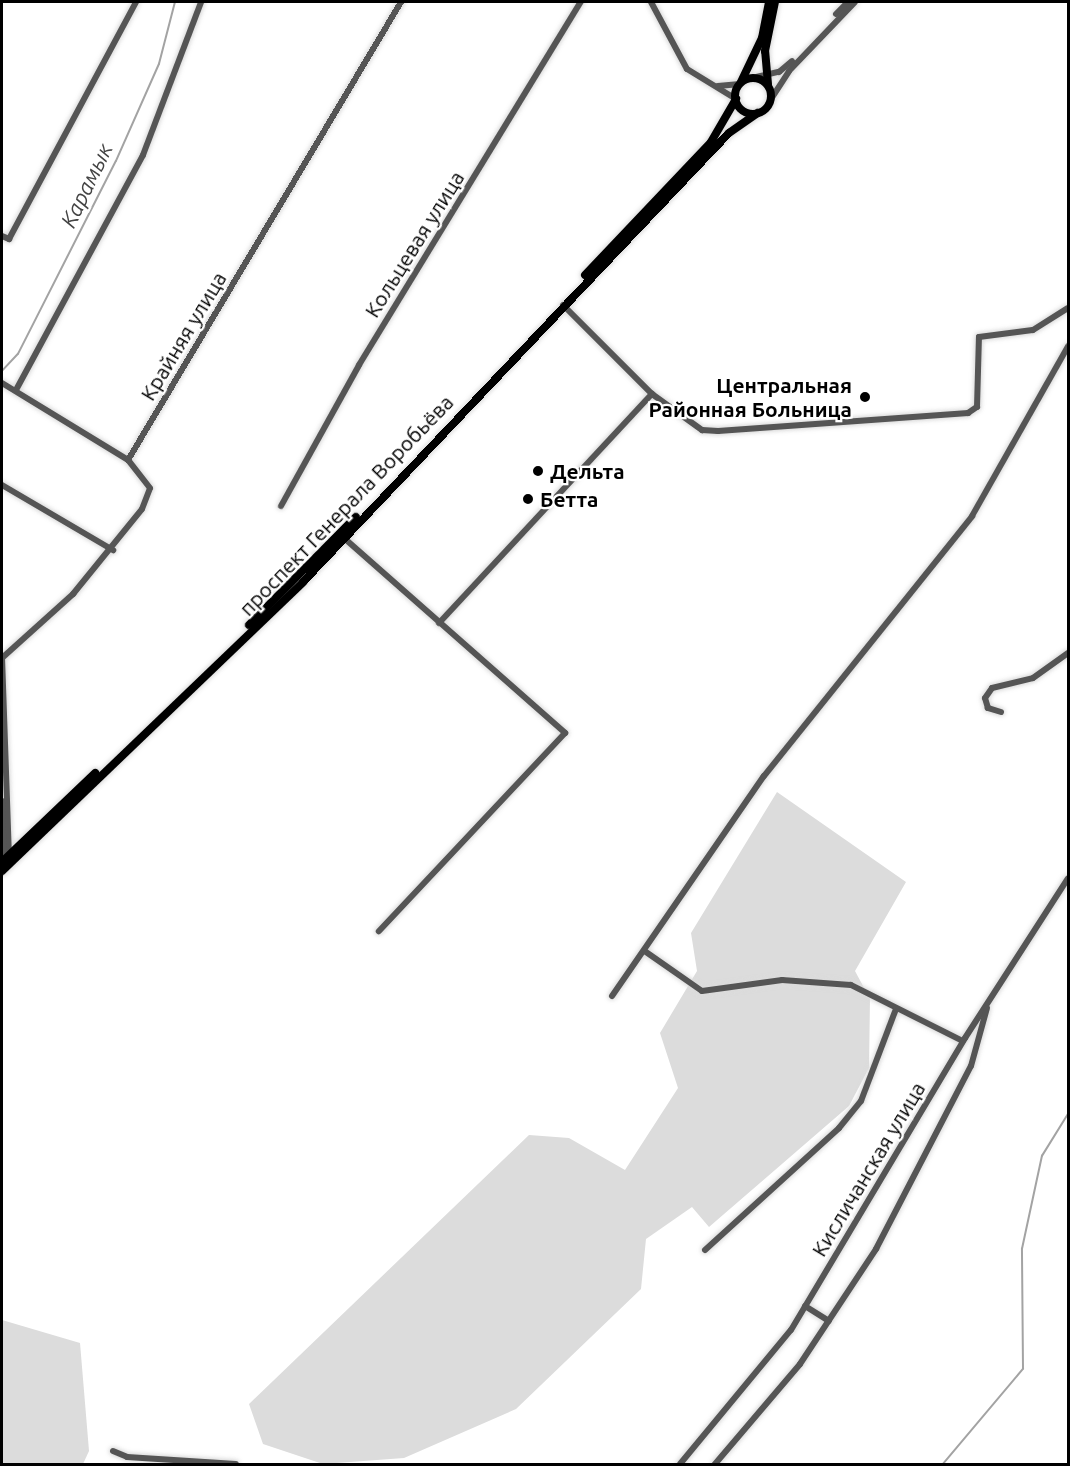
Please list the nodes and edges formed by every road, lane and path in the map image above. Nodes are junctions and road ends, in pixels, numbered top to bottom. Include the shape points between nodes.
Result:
1 (136, 2) edge
2 (201, 2) edge
3 (401, 2) edge
4 (581, 2) edge
5 (651, 2) edge
6 (769, 2) edge
7 (775, 2) edge
8 (848, 2) edge
9 (855, 2) edge
10 (764, 61) junction
11 (786, 70) junction
12 (766, 76) junction
13 (752, 78) junction
14 (740, 84) junction
15 (718, 86) junction
16 (768, 86) junction
17 (736, 99) junction
18 (771, 99) junction
19 (758, 113) junction
20 (706, 153) junction
21 (2, 236) edge
22 (563, 305) junction
23 (1068, 308) edge
24 (1068, 346) edge
25 (2, 382) edge
26 (16, 390) junction
27 (652, 394) junction
28 (128, 460) junction
29 (2, 485) edge
30 (281, 506) dead end
31 (344, 538) junction
32 (113, 550) junction
33 (439, 622) junction
34 (1068, 653) edge
35 (2, 657) edge
36 (1001, 712) dead end
37 (2, 801) edge
38 (5, 863) edge
39 (1068, 878) edge
40 (378, 931) dead end
41 (646, 952) junction
42 (612, 996) dead end
43 (989, 1002) junction
44 (896, 1009) junction
45 (963, 1041) junction
46 (705, 1250) dead end
47 (806, 1306) junction
48 (829, 1321) junction
49 (113, 1451) dead end
50 (236, 1464) edge
51 (680, 1464) edge
52 (716, 1464) edge

1 - 21 street via 9,239
2 - 26 street via 143,155
3 - 28 street, Крайняя улица
4 - 30 street, Кольцевая улица via 359,365
5 - 15 street via 664,17 678,58
6 - 14 main road via 762,38
7 - 10 main road
8 - 11 street
9 - 11 street
10 - 11 street via 772,70
10 - 12 main road
11 - 12 street
11 - 18 street
12 - 13 street
12 - 16 main road
13 - 14 main road
13 - 16 main road
14 - 15 street
14 - 17 main road
15 - 17 street
16 - 18 main road
17 - 19 main road via 745,111
17 - 20 main road
18 - 19 main road
19 - 20 main road
20 - 22 main road, проспект Генерала Воробьёва
20 - 38 main road, проспект Генерала Воробьёва via 300,576
22 - 27 street
22 - 31 main road, проспект Генерала Воробьёва
23 - 27 street via 1033,330 979,337 977,407 963,414 702,430
24 - 41 street via 972,516 764,776
25 - 26 street
26 - 28 street
27 - 33 street
28 - 32 street via 150,488
29 - 32 street
31 - 33 street
31 - 38 main road, проспект Генерала Воробьёва
32 - 35 street
33 - 40 street via 565,732
34 - 36 street via 1033,678 992,688 985,698 988,708
35 - 38 street
37 - 38 street
39 - 43 street, Кисличанская улица
41 - 42 street
41 - 44 street via 702,991 782,980 851,985
43 - 45 street, Кисличанская улица
43 - 48 street via 971,1066 876,1249
44 - 45 street
44 - 46 street via 861,1101 839,1128
45 - 47 street, Кисличанская улица
47 - 48 street
47 - 51 street, Кисличанская улица via 756,1378
48 - 52 street via 800,1364
49 - 50 street via 127,1457

